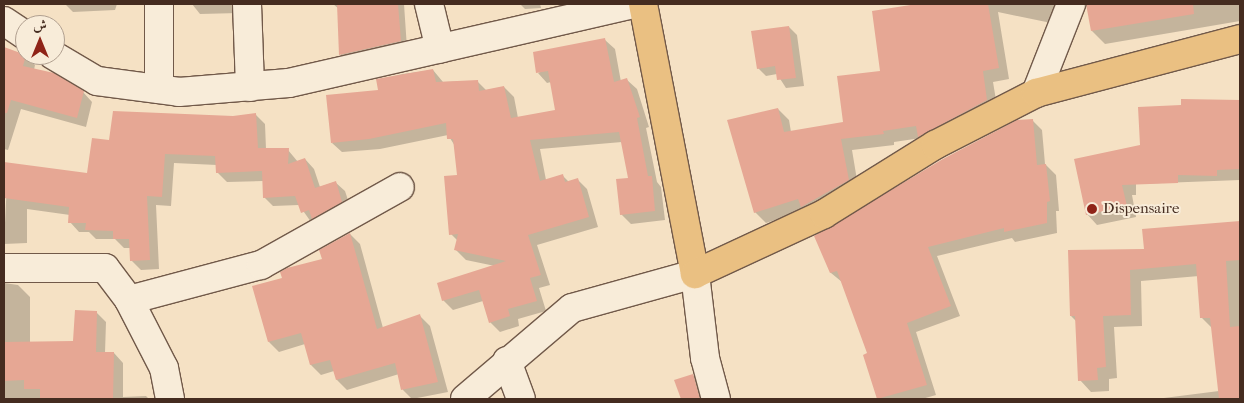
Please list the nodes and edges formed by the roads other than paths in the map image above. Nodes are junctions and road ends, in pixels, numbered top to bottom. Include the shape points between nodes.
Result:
1 (159, 4) edge
2 (247, 4) edge
3 (429, 4) edge
4 (634, 4) edge
5 (643, 4) edge
6 (1071, 4) edge
7 (4, 21) edge
8 (15, 29) edge
9 (1240, 39) edge
10 (440, 49) junction
11 (65, 62) edge
12 (250, 86) junction
13 (159, 89) junction
14 (1036, 93) junction
15 (400, 187) dead end
16 (4, 268) edge
17 (695, 274) junction
18 (129, 300) junction
19 (507, 361) junction
20 (170, 399) edge
21 (465, 399) edge
22 (521, 399) edge
23 (716, 399) edge

1 - 13 street
2 - 12 street
3 - 10 street
4 - 10 street
5 - 17 main road
6 - 14 street
7 - 8 street
9 - 14 main road
10 - 12 street via 289,84
11 - 13 street via 97,81
12 - 13 street via 179,92
14 - 17 main road via 935,145 824,214
15 - 18 street via 261,265
16 - 18 street via 106,268
17 - 19 street via 572,308
17 - 23 street via 705,358
18 - 20 street via 164,368
19 - 21 street
19 - 22 street

